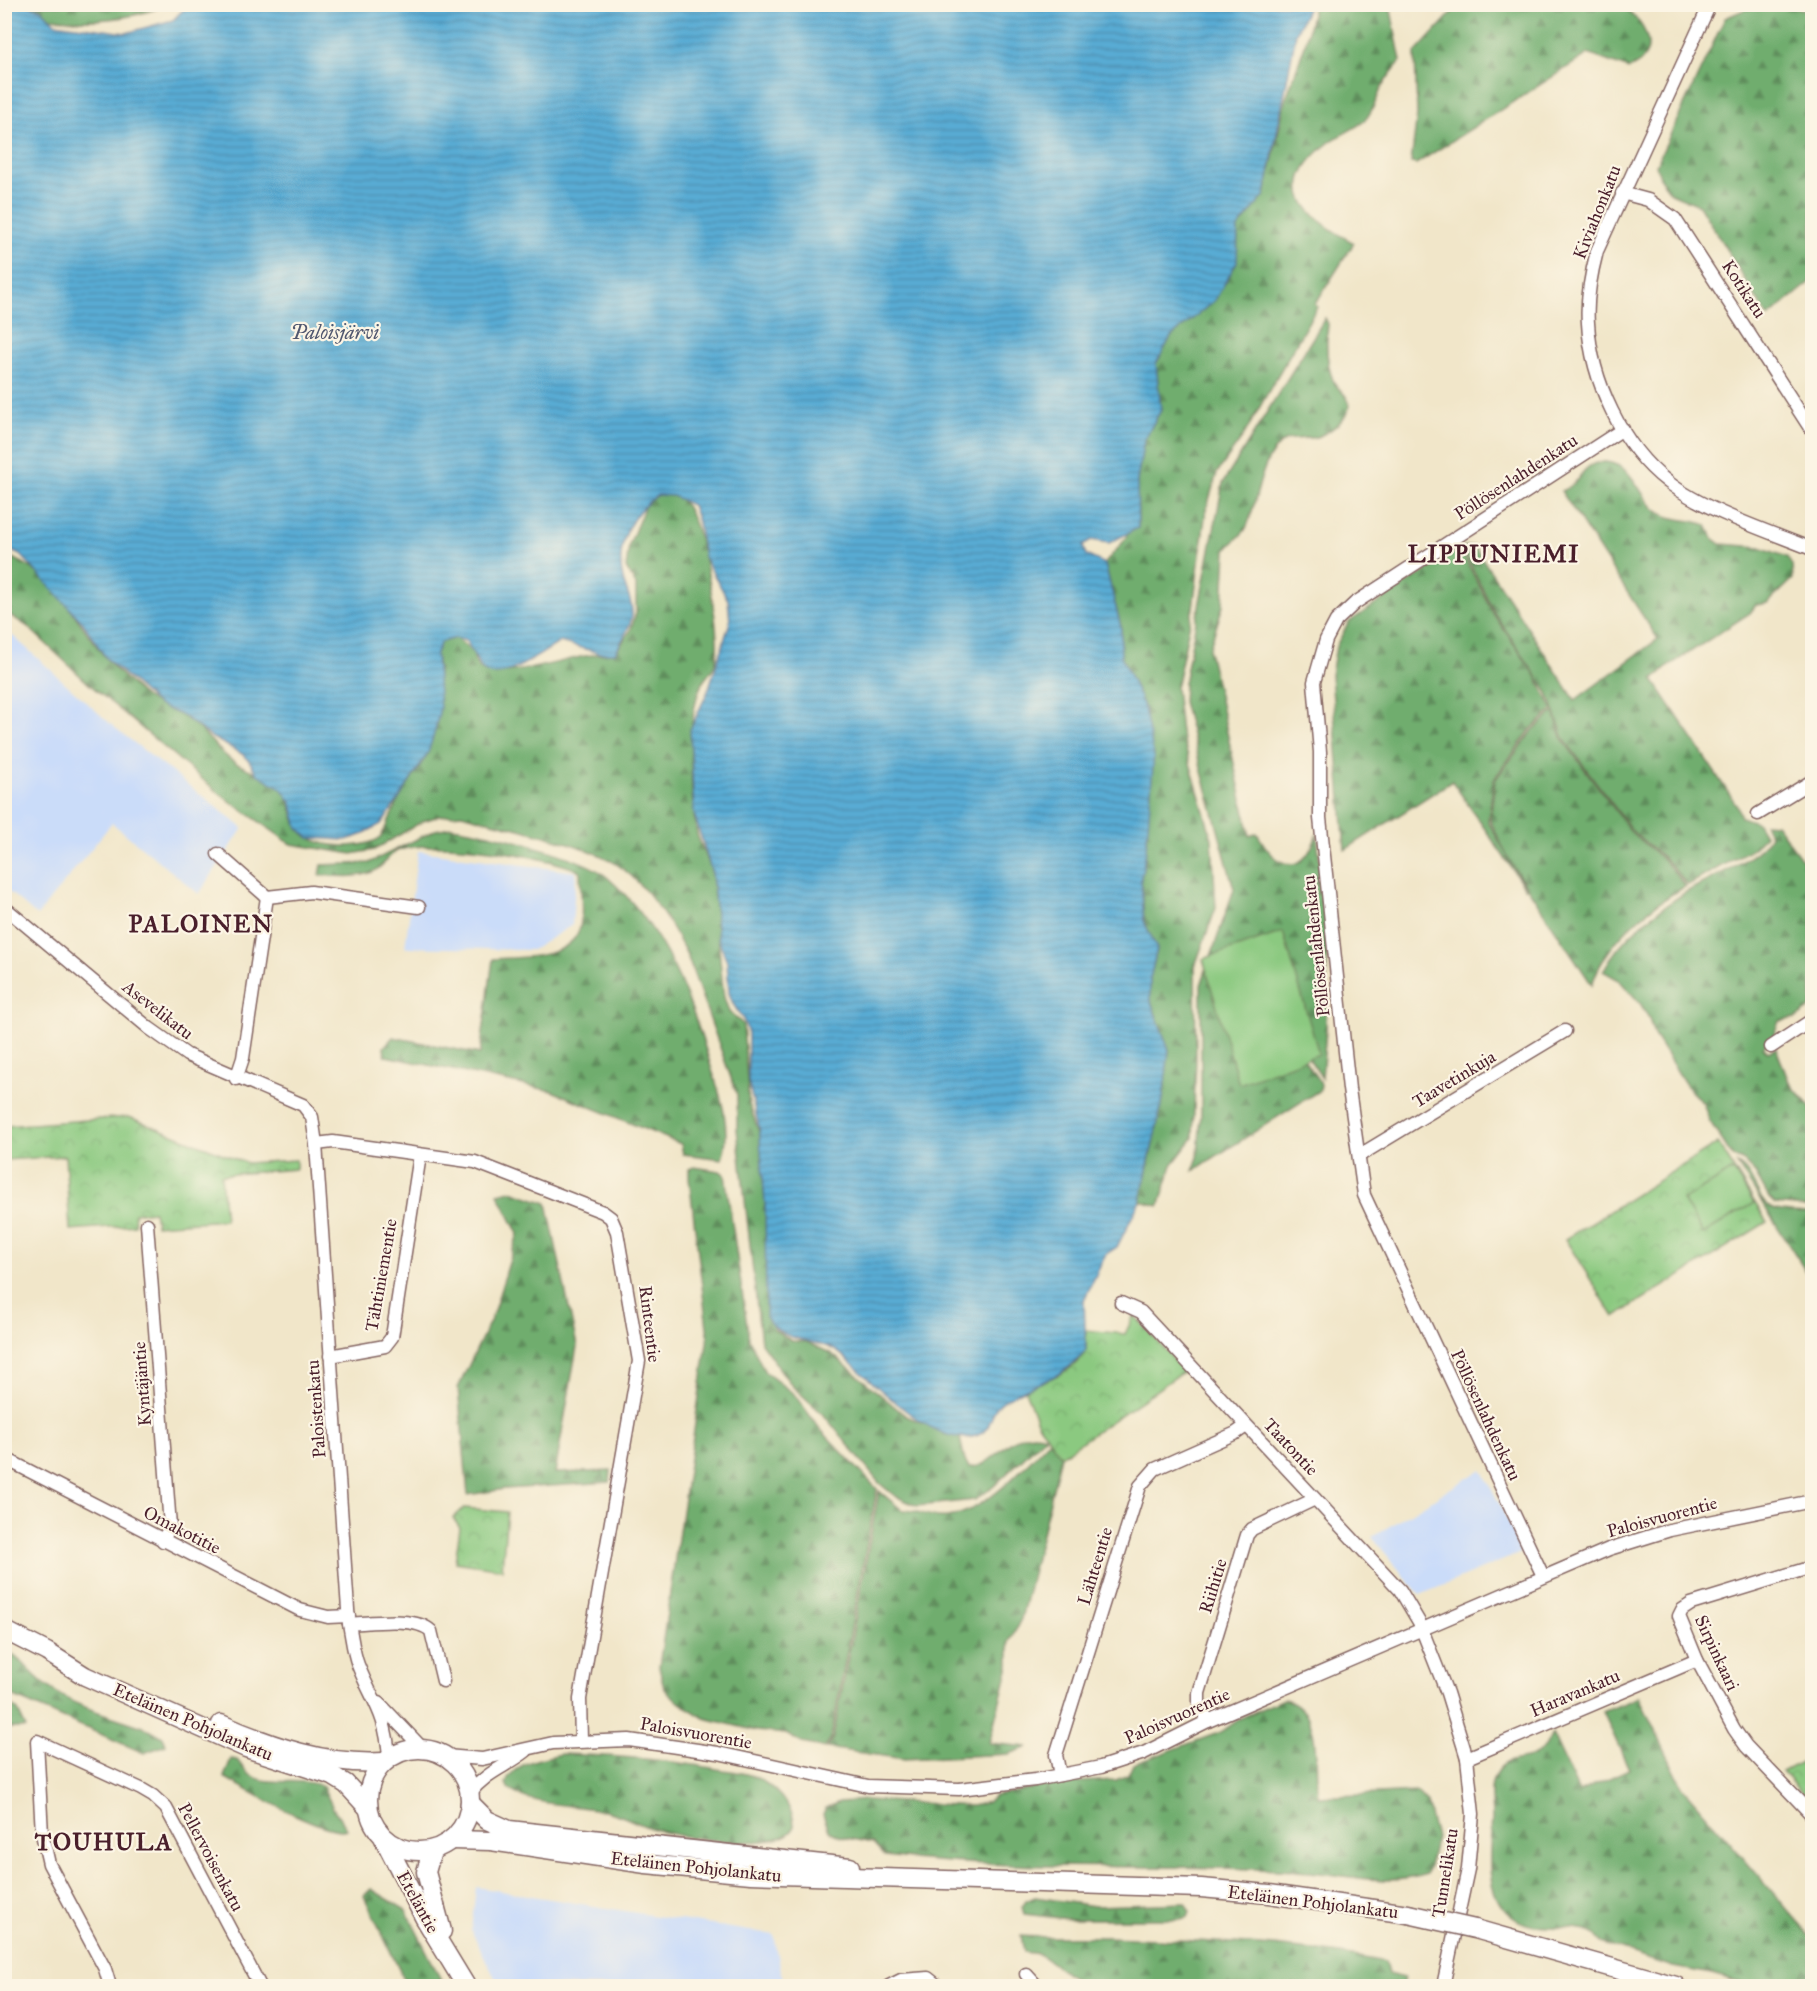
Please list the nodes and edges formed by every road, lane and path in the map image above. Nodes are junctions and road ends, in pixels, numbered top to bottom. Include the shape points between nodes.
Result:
1 (1705, 6) edge
2 (1622, 193) junction
3 (1623, 429) junction
4 (1812, 431) edge
5 (1812, 549) edge
6 (1812, 781) edge
7 (1758, 814) dead end
8 (218, 854) dead end
9 (267, 897) junction
10 (4, 907) edge
11 (419, 907) dead end
12 (1812, 1020) edge
13 (1565, 1031) dead end
14 (1771, 1047) dead end
15 (236, 1078) junction
16 (308, 1110) joint
17 (316, 1144) junction
18 (420, 1155) junction
19 (1360, 1155) junction
20 (147, 1224) dead end
21 (1121, 1303) dead end
22 (330, 1356) junction
23 (1246, 1426) junction
24 (4, 1458) edge
25 (1315, 1499) junction
26 (1812, 1501) edge
27 (163, 1541) junction
28 (1812, 1567) edge
29 (1543, 1576) junction
30 (349, 1620) junction
31 (1422, 1628) junction
32 (4, 1630) edge
33 (48, 1652) junction
34 (1697, 1660) junction
35 (443, 1681) dead end
36 (376, 1700) junction
37 (1208, 1721) junction
38 (581, 1740) junction
39 (423, 1749) junction
40 (526, 1750) junction
41 (446, 1756) junction
42 (1467, 1758) junction
43 (386, 1759) junction
44 (1060, 1775) junction
45 (470, 1798) junction
46 (368, 1808) junction
47 (1812, 1815) edge
48 (383, 1838) junction
49 (452, 1840) junction
50 (432, 1851) junction
51 (940, 1878) junction
52 (456, 1966) junction
53 (1026, 1974) dead end
54 (110, 1986) edge
55 (260, 1986) edge
56 (466, 1986) edge
57 (889, 1986) edge
58 (938, 1986) edge
59 (1037, 1986) edge
60 (1443, 1986) edge
61 (1676, 1986) edge

1 - 2 street, Kiviahonkatu
2 - 3 street, Kiviahonkatu via 1597,251 1591,274 1588,322 1599,376
2 - 4 street, Kotikatu via 1648,200 1676,219
3 - 5 street, Kiviahonkatu via 1647,464 1687,495
3 - 19 street, Pöllösenlahdenkatu via 1355,603 1336,621 1326,640 1314,682 1320,818 1349,1089
6 - 7 street
8 - 9 street
9 - 11 street via 312,892
9 - 15 street via 243,1058
10 - 15 street, Asevelikatu via 149,1028 187,1055
12 - 14 street
13 - 19 street, Taavetinkuja
15 - 16 street, Asevelikatu
16 - 17 street, Paloistenkatu
17 - 18 street, Rinteentie via 333,1142
17 - 22 street, Paloistenkatu
18 - 22 street, Tähtiniementie via 392,1337 385,1346
18 - 38 street, Rinteentie via 474,1162 500,1170 603,1212 611,1218 617,1232 639,1361 580,1699
19 - 29 street, Pöllösenlahdenkatu via 1364,1195
20 - 27 street, Kyntäjäntie via 170,1526
21 - 23 street, Taatontie via 1141,1312
22 - 30 street, Paloistenkatu
23 - 25 street, Taatontie
23 - 44 street, Lähteentie via 1155,1469 1140,1486 1056,1755
24 - 27 street, Omakotitie
25 - 31 street, Taatontie via 1400,1590
25 - 37 street, Riihitie via 1247,1535 1199,1694
26 - 29 street, Paloisvuorentie via 1642,1537
27 - 30 street, Omakotitie via 300,1610
28 - 34 street, Sirpinkaari via 1682,1610 1681,1623
29 - 31 street, Paloisvuorentie
30 - 35 street, Omakotitie via 415,1622 426,1626 431,1631
30 - 36 street, Paloistenkatu via 357,1662
31 - 37 street, Paloisvuorentie
31 - 42 street, Tunnelikatu via 1448,1693
32 - 33 main road, Eteläinen Pohjolankatu
33 - 43 main road, Eteläinen Pohjolankatu via 90,1665 267,1742 332,1760
33 - 46 main road, Eteläinen Pohjolankatu via 86,1676 246,1748 333,1776
34 - 42 street, Haravankatu
34 - 47 street, Sirpinkaari via 1746,1746
36 - 39 street, Paloistenkatu
36 - 43 street, Paloistenkatu via 386,1727
37 - 44 street, Paloisvuorentie via 1144,1753
38 - 40 street, Paloisvuorentie
38 - 44 street, Paloisvuorentie via 628,1740 684,1747 868,1786 959,1789
39 - 41 main road
39 - 43 main road via 409,1749
40 - 41 street, Paloisvuorentie via 482,1759
40 - 45 street, Paloisvuorentie via 489,1773
41 - 45 main road via 461,1770
42 - 60 street, Tunnelikatu via 1473,1814 1468,1869
43 - 46 main road via 372,1781
45 - 49 main road via 464,1824
45 - 51 main road, Eteläinen Pohjolankatu via 479,1815 495,1825 529,1833 914,1872
46 - 48 main road via 372,1823
48 - 50 main road via 408,1850
48 - 52 main road, Eteläntie via 424,1917
49 - 50 main road
49 - 51 main road, Eteläinen Pohjolankatu via 491,1840 646,1864 751,1874 910,1881
50 - 52 main road, Eteläntie via 426,1872 428,1888
51 - 61 main road, Eteläinen Pohjolankatu, bridge via 1201,1888 1408,1914
52 - 56 main road, Eteläntie
53 - 59 street
54 - 55 street, Pellervoisenkatu via 49,1864 42,1834 37,1741 141,1789 166,1808
57 - 58 street via 901,1980 928,1978

